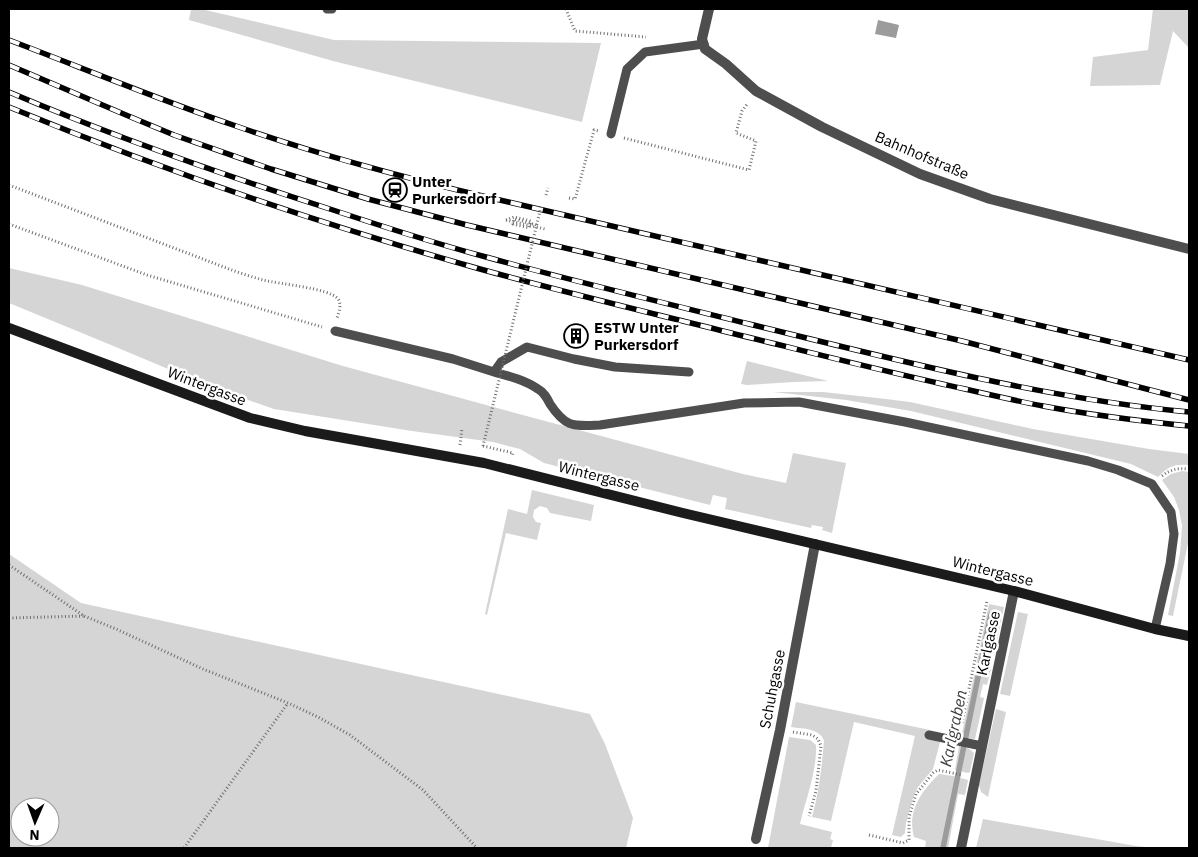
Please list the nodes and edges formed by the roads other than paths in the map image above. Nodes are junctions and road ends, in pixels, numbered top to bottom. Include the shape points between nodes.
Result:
1 (327, 9) edge
2 (332, 9) edge
3 (709, 9) edge
4 (704, 44) junction
5 (612, 134) road end
6 (1189, 249) edge
7 (9, 328) edge
8 (335, 331) road end
9 (494, 372) junction
10 (689, 372) dead end
11 (814, 544) junction
12 (1014, 591) junction
13 (1155, 628) junction
14 (1189, 636) edge
15 (929, 735) dead end
16 (982, 746) junction
17 (756, 839) dead end
18 (961, 848) edge

1 - 2 lane
3 - 4 street via 702,39
4 - 5 lane via 646,52 627,69
4 - 6 street, Bahnhofstraße via 705,49 756,91 920,174 990,198
7 - 11 street, Wintergasse via 250,418 484,463
8 - 9 lane
9 - 10 lane via 501,362 527,348 615,367
9 - 13 lane via 539,389 560,418 574,425 600,425 744,404 799,402 1088,461 1118,470 1152,484 1171,512 1174,534 1170,564
11 - 12 street, Wintergasse
11 - 17 street, Schuhgasse via 780,730
12 - 13 street, Wintergasse
12 - 16 street, Karlgasse
13 - 14 street, Wintergasse
15 - 16 lane
16 - 18 street, Karlgasse

